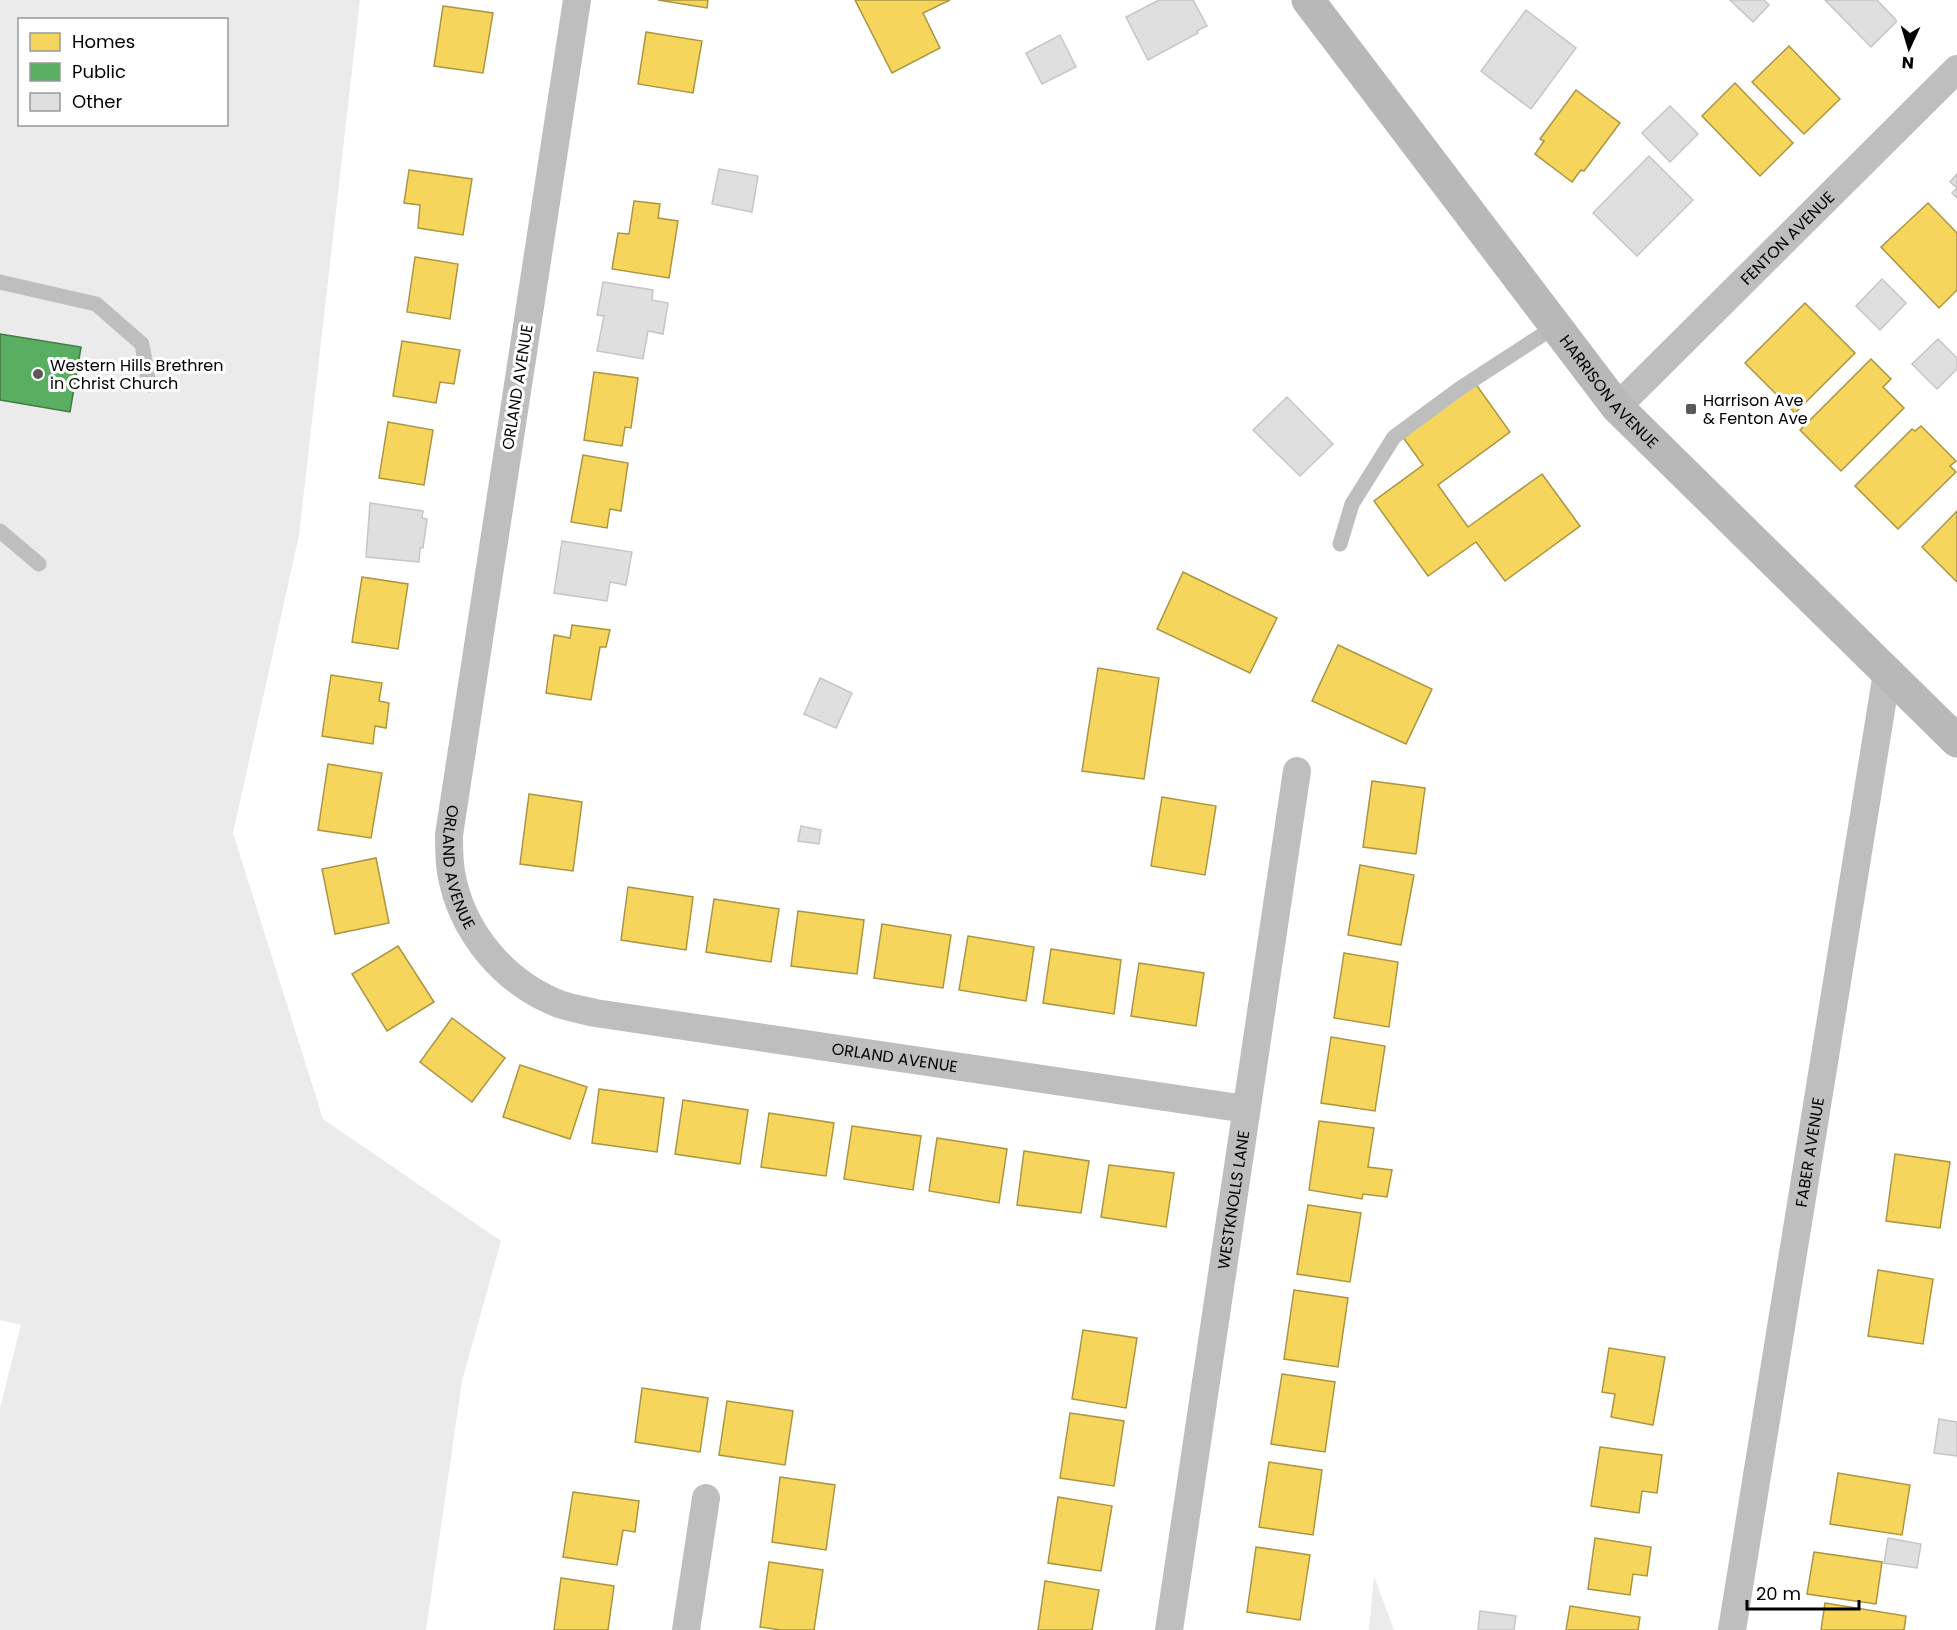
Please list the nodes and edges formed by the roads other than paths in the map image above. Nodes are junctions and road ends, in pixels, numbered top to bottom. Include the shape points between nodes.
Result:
1 (577, 0) edge
2 (1308, 0) edge
3 (1957, 69) edge
4 (0, 282) edge
5 (1556, 326) junction
6 (150, 385) dead end
7 (1617, 407) junction
8 (0, 531) edge
9 (1340, 544) dead end
10 (39, 564) dead end
11 (1887, 673) junction
12 (1957, 741) edge
13 (1297, 771) dead end
14 (1245, 1109) junction
15 (706, 1498) dead end
16 (686, 1630) edge
17 (1169, 1630) edge
18 (1732, 1630) edge

1 - 14 street, ORLAND AVENUE via 449,835 451,871 460,906 477,938 500,966 527,988 560,1004 595,1013
2 - 5 main road, HARRISON AVENUE
3 - 7 street, FENTON AVENUE
4 - 6 lane via 96,304 142,344
5 - 7 main road, HARRISON AVENUE
5 - 9 lane via 1394,437 1352,504
7 - 11 main road, HARRISON AVENUE
8 - 10 lane
11 - 12 main road, HARRISON AVENUE
11 - 18 street, FABER AVENUE
13 - 14 street, WESTKNOLLS LANE
14 - 17 street, WESTKNOLLS LANE
15 - 16 street

